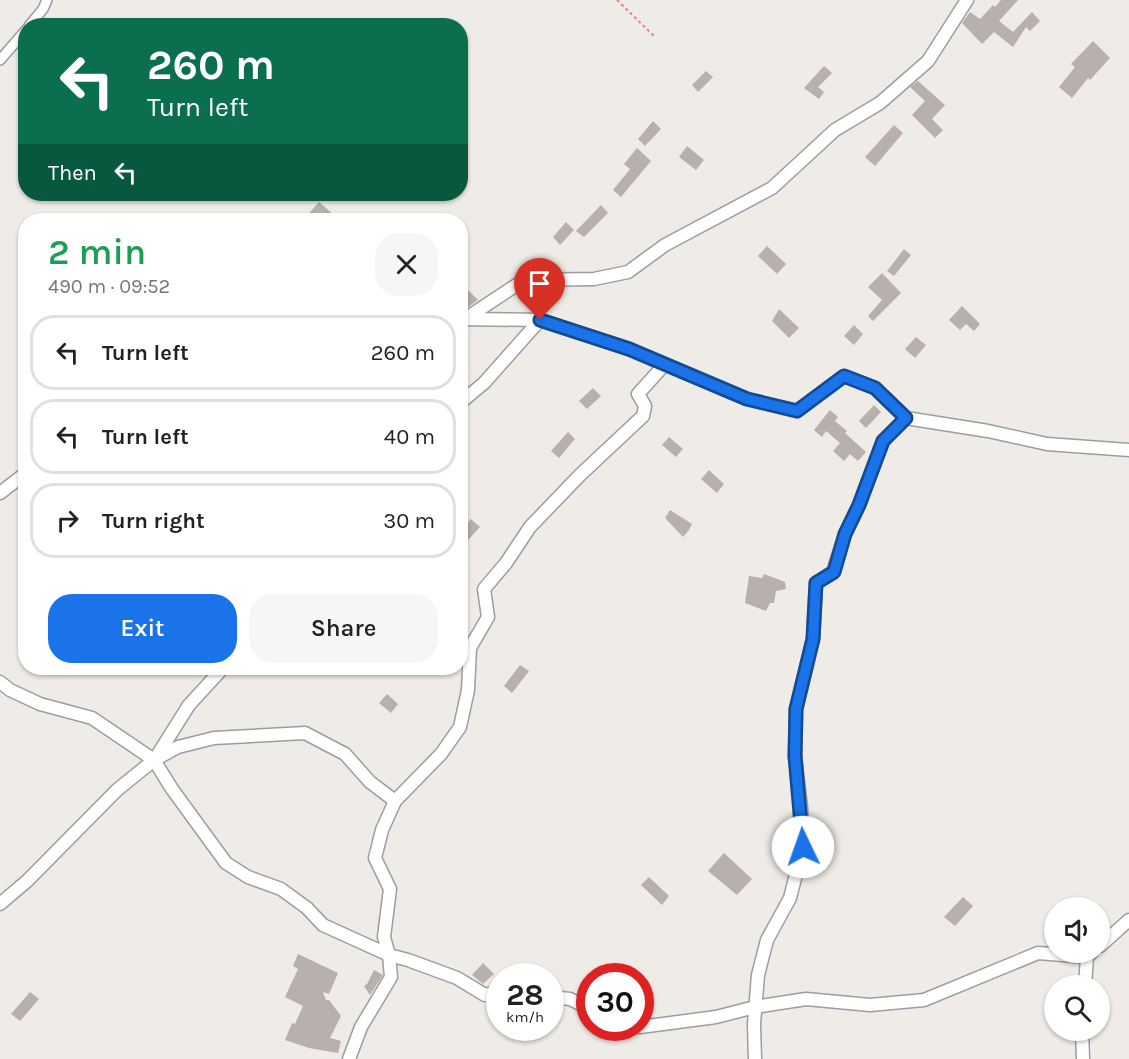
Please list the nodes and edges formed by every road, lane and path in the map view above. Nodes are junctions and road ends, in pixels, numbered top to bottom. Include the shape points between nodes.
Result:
1 (47, 0) edge
2 (617, 0) edge
3 (965, 1) edge
4 (36, 18) edge
5 (655, 37) dead end
6 (18, 39) edge
7 (0, 60) edge
8 (468, 316) edge
9 (468, 319) edge
10 (540, 320) junction
11 (665, 364) junction
12 (468, 396) edge
13 (906, 418) junction
14 (1129, 450) edge
15 (18, 479) edge
16 (0, 493) edge
17 (217, 675) edge
18 (0, 682) edge
19 (154, 760) junction
20 (395, 801) junction
21 (0, 904) edge
22 (1129, 920) edge
23 (1110, 937) edge
24 (1044, 953) edge
25 (389, 955) junction
26 (486, 995) edge
27 (755, 1007) junction
28 (654, 1025) edge
29 (1082, 1041) edge
30 (349, 1059) edge
31 (755, 1059) edge
32 (1083, 1059) edge

1 - 4 street
2 - 5 path
3 - 8 street via 928,61 880,103 835,130 772,188 665,245 628,272 594,279 524,280
6 - 7 street
9 - 10 street
10 - 11 street
10 - 12 street
11 - 13 street via 747,399 797,411 844,376 875,388
11 - 20 street via 638,394 645,406 643,416 530,527 484,589 488,617 470,648 468,690 460,727 441,754
13 - 14 street via 1047,444
13 - 27 street via 883,441 845,534 834,572 816,583 813,639 796,709 795,756 803,847 790,898 768,940 758,975
15 - 16 street
17 - 19 street via 189,705
18 - 19 street via 40,704 92,718
19 - 20 street via 178,747 214,738 305,733 345,754 370,782
19 - 21 street via 117,789
19 - 25 street via 226,863 281,889 323,925
20 - 25 street via 375,858 390,889 384,937
22 - 23 street
24 - 27 street via 924,1000 870,1005 806,999
25 - 26 street via 457,978
25 - 30 street via 391,977 361,1027
27 - 28 street via 716,1017
27 - 31 street
29 - 32 street

